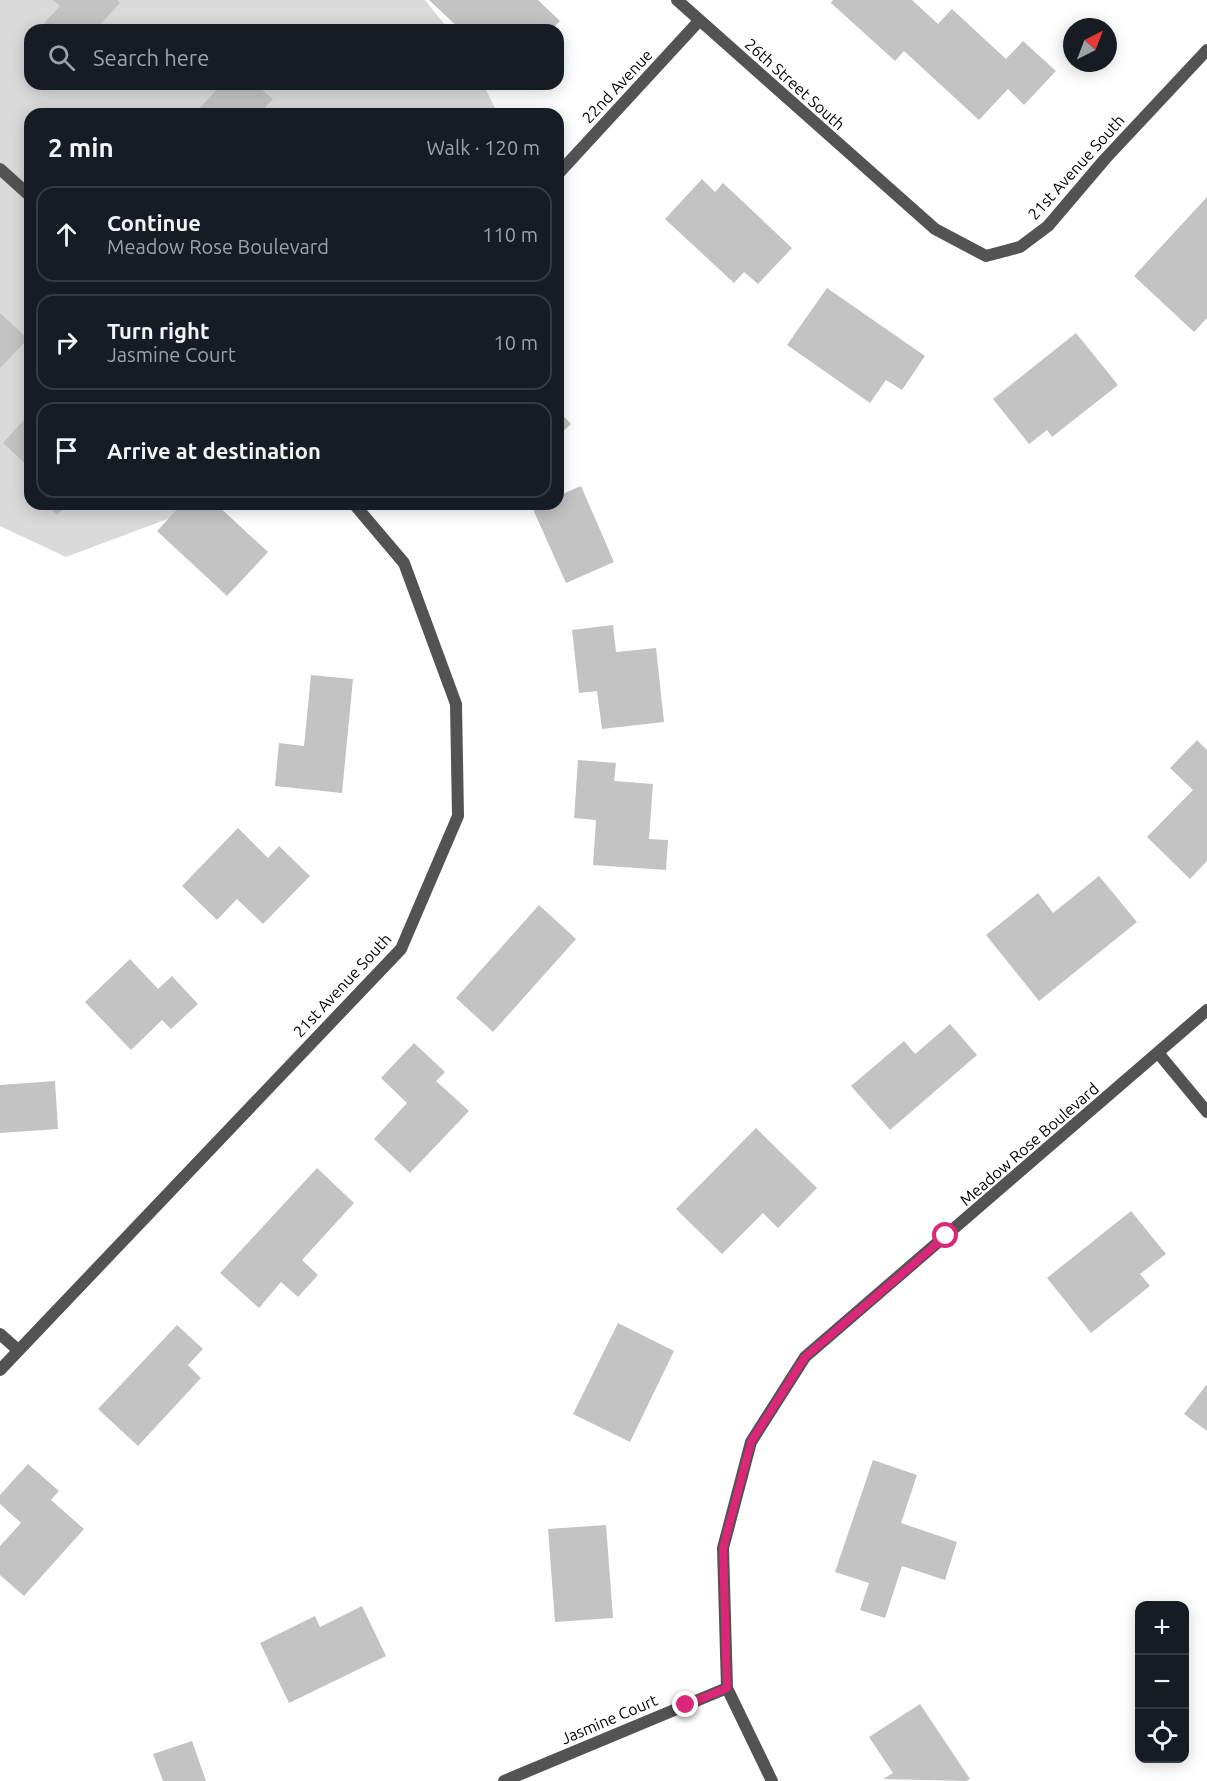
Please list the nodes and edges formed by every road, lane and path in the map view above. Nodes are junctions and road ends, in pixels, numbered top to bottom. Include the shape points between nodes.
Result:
1 (677, 0) edge
2 (699, 21) junction
3 (1207, 50) edge
4 (564, 167) edge
5 (0, 169) edge
6 (24, 191) edge
7 (891, 192) joint
8 (359, 510) edge
9 (1207, 1010) edge
10 (1159, 1054) junction
11 (1207, 1112) edge
12 (0, 1334) edge
13 (18, 1350) junction
14 (0, 1370) edge
15 (727, 1688) junction
16 (504, 1781) edge
17 (772, 1781) edge

1 - 2 street, 26th Street South
2 - 4 street, 22nd Avenue
2 - 7 street, 26th Street South
3 - 7 street, 21st Avenue South via 1048,226 1020,247 986,255 934,230
5 - 6 street
8 - 13 street, 21st Avenue South via 404,563 456,704 458,816 401,949
9 - 10 street, Meadow Rose Boulevard
10 - 11 street
10 - 15 street, Meadow Rose Boulevard via 805,1357 751,1442 723,1548
12 - 13 street
13 - 14 street, 21st Avenue South
15 - 16 street, Jasmine Court
15 - 17 street, Meadow Rose Boulevard

